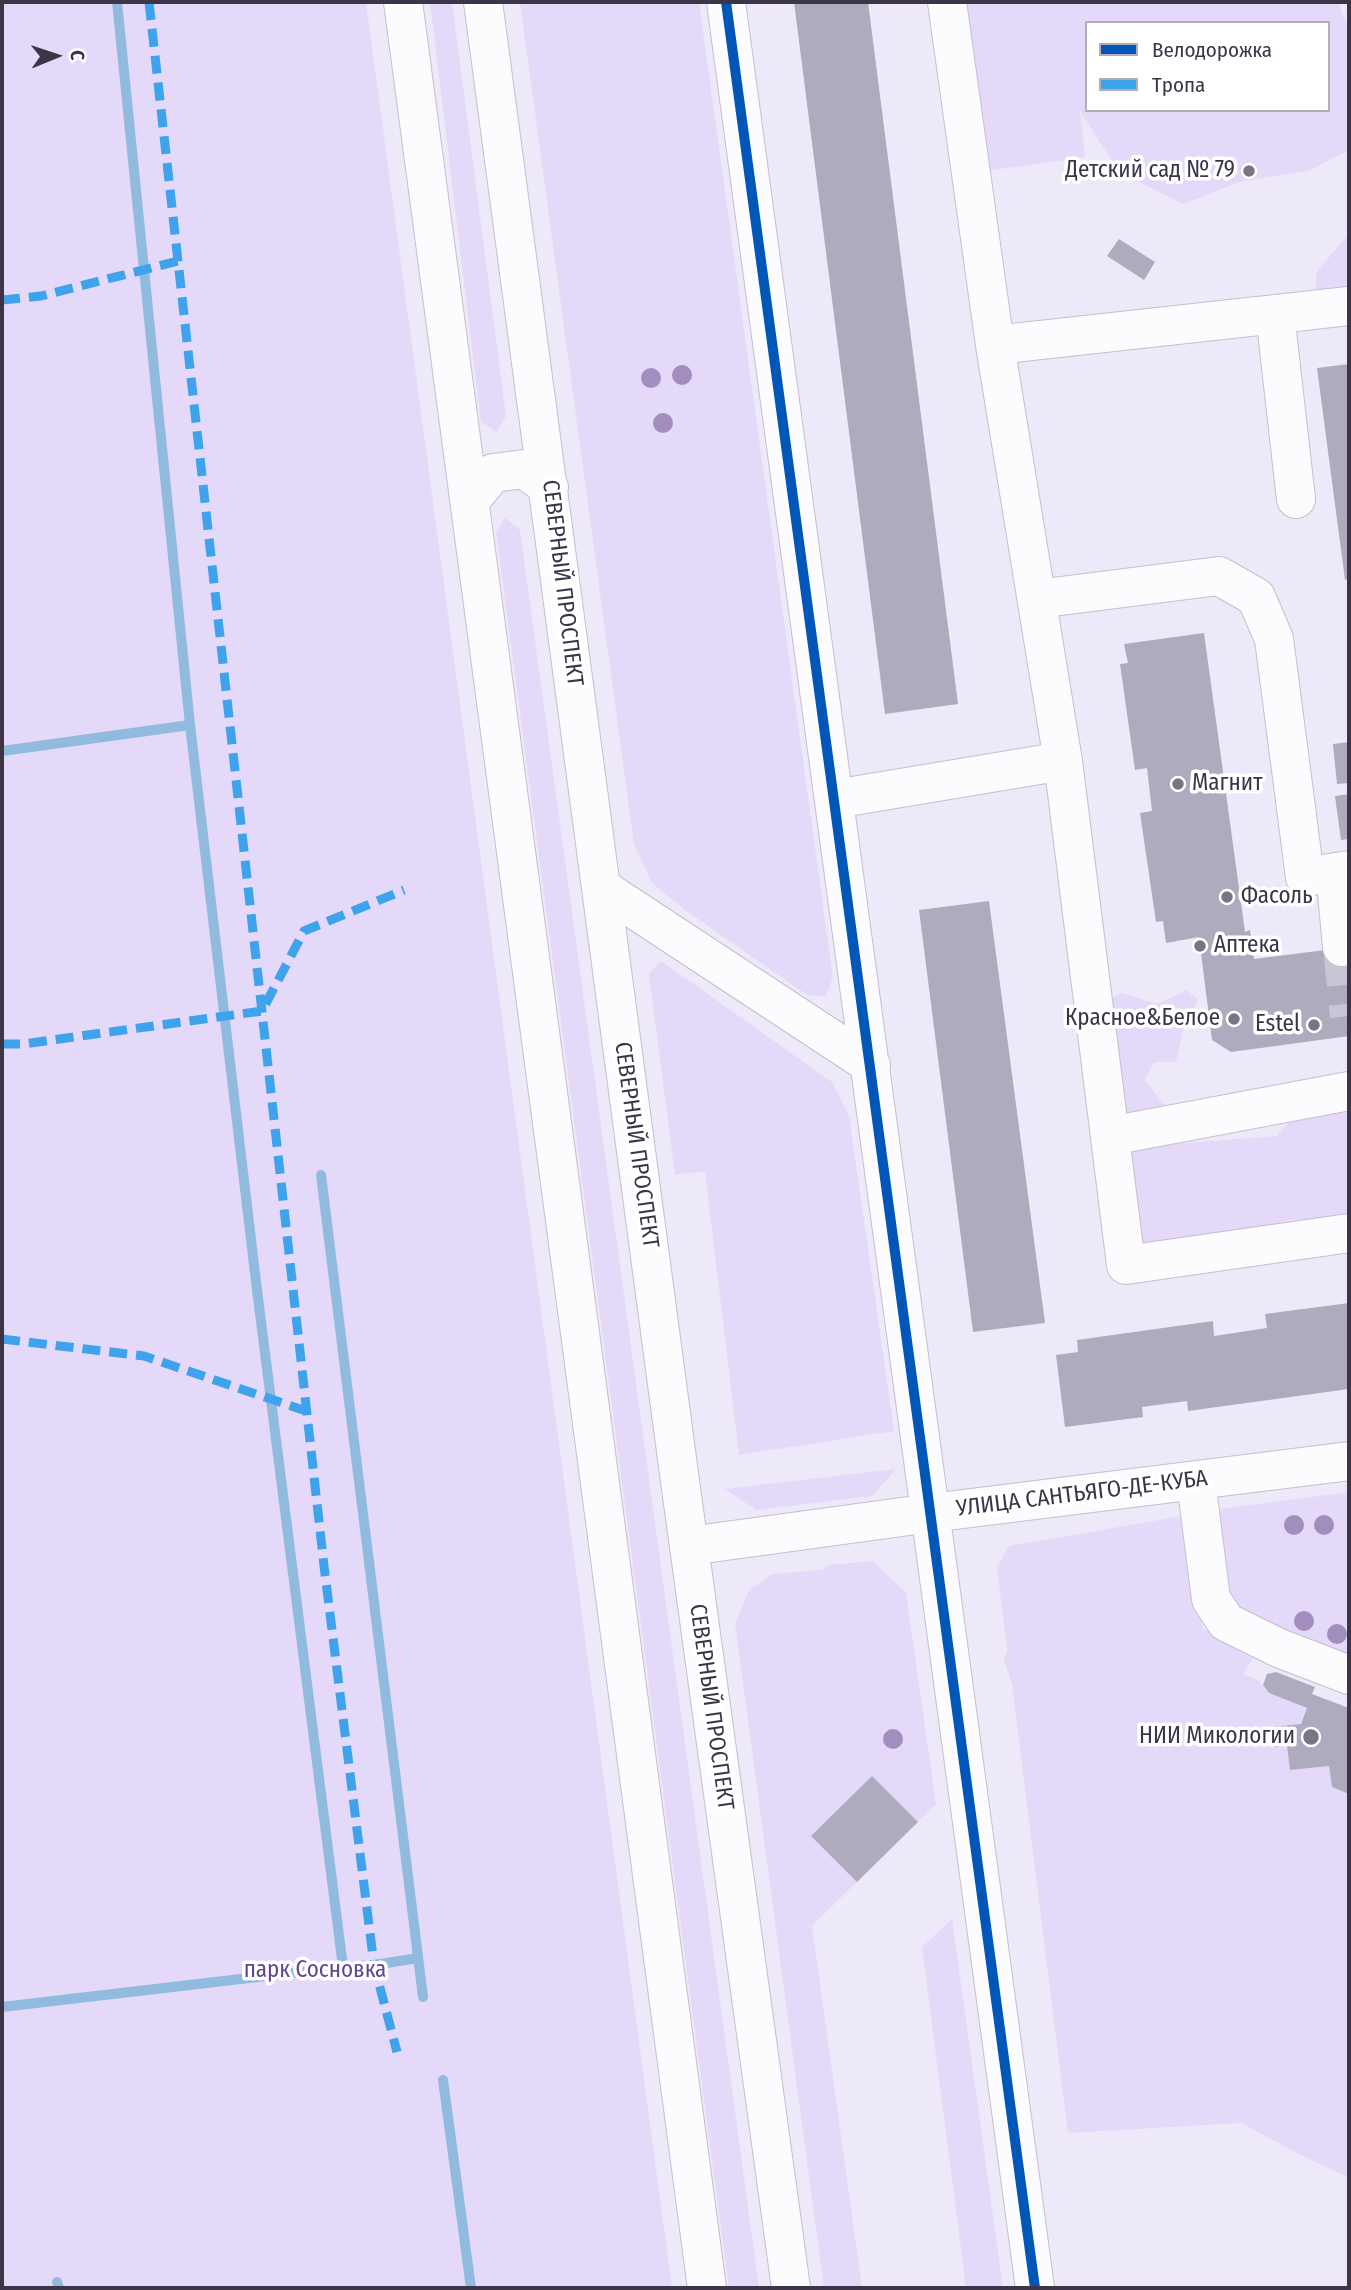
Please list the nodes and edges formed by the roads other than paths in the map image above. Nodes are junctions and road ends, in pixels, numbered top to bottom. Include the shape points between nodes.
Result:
1 (403, 2) edge
2 (483, 2) edge
3 (726, 2) edge
4 (947, 2) edge
5 (1349, 306) edge
6 (1275, 314) junction
7 (995, 345) junction
8 (550, 487) junction
9 (1296, 499) dead end
10 (470, 501) junction
11 (1037, 599) junction
12 (1063, 761) junction
13 (835, 799) junction
14 (1342, 871) edge
15 (602, 888) junction
16 (1342, 947) dead end
17 (871, 1065) junction
18 (1349, 1091) edge
19 (1110, 1136) junction
20 (1349, 1233) edge
21 (1349, 1461) edge
22 (1196, 1481) junction
23 (931, 1513) junction
24 (690, 1546) junction
25 (1349, 1675) edge
26 (707, 2288) edge
27 (791, 2288) edge
28 (1035, 2288) edge

1 - 10 main road
2 - 8 main road, СЕВЕРНЫЙ ПРОСПЕКТ
3 - 13 main road
4 - 7 main road
5 - 6 main road
6 - 7 main road
6 - 9 main road
7 - 11 main road
8 - 10 main road via 524,469 493,473
8 - 15 main road, СЕВЕРНЫЙ ПРОСПЕКТ
10 - 26 main road
11 - 12 main road
11 - 14 main road via 1219,576 1256,597 1274,639 1305,877
12 - 13 main road
12 - 19 main road
13 - 17 main road
14 - 16 main road
15 - 17 main road
15 - 24 main road, СЕВЕРНЫЙ ПРОСПЕКТ
17 - 23 main road
18 - 19 main road
19 - 20 main road via 1126,1265
21 - 22 main road, УЛИЦА САНТЬЯГО-ДЕ-КУБА
22 - 23 main road, УЛИЦА САНТЬЯГО-ДЕ-КУБА
22 - 25 main road via 1211,1599 1226,1622
23 - 24 main road, УЛИЦА САНТЬЯГО-ДЕ-КУБА
23 - 28 main road
24 - 27 main road, СЕВЕРНЫЙ ПРОСПЕКТ

